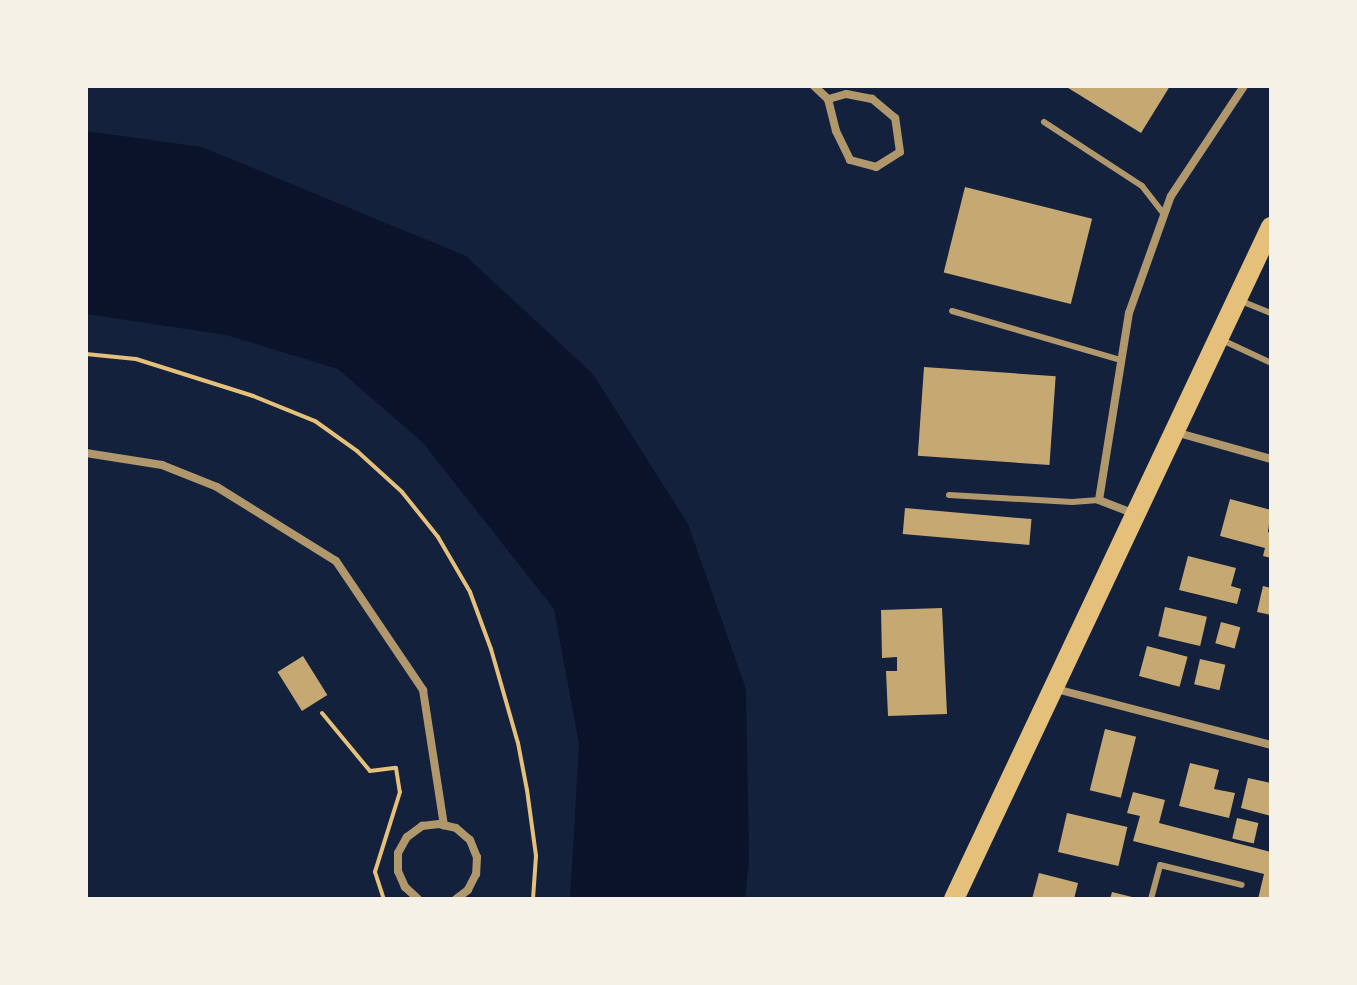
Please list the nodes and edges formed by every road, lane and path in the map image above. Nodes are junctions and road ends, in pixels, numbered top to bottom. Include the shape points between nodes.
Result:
1 (814, 86) edge
2 (1244, 86) edge
3 (828, 99) junction
4 (1044, 122) dead end
5 (1164, 214) junction
6 (1271, 227) edge
7 (1237, 299) junction
8 (952, 311) dead end
9 (1271, 313) edge
10 (1219, 338) junction
11 (86, 354) edge
12 (1121, 360) junction
13 (1271, 363) edge
14 (1174, 432) junction
15 (86, 453) edge
16 (1271, 459) edge
17 (949, 495) dead end
18 (1099, 500) junction
19 (1136, 514) junction
20 (1056, 689) junction
21 (322, 713) dead end
22 (1271, 745) edge
23 (444, 825) junction
24 (1242, 885) dead end
25 (384, 899) edge
26 (418, 899) edge
27 (456, 899) edge
28 (533, 899) edge
29 (954, 899) edge
30 (1151, 899) edge

1 - 3 street
2 - 5 street
3 - 3 street via 850,160 876,167 900,152 895,118 872,99 846,94
4 - 5 lane via 1142,186
5 - 12 street via 1129,313
6 - 7 main road
7 - 9 lane
7 - 10 main road
8 - 12 lane
10 - 13 lane
10 - 14 main road
11 - 28 path via 136,359 315,421 402,492 462,578 491,649 527,790 536,856
12 - 18 street
14 - 16 street
14 - 19 main road
15 - 23 street via 162,465 217,487 336,561 423,690
17 - 18 lane
18 - 19 street
19 - 20 main road
20 - 22 street
20 - 29 main road
21 - 25 path via 370,771 396,768 400,792 375,872
23 - 26 street via 422,826 398,853 398,871
23 - 27 street via 470,840 477,857 468,890
24 - 30 lane via 1160,865

